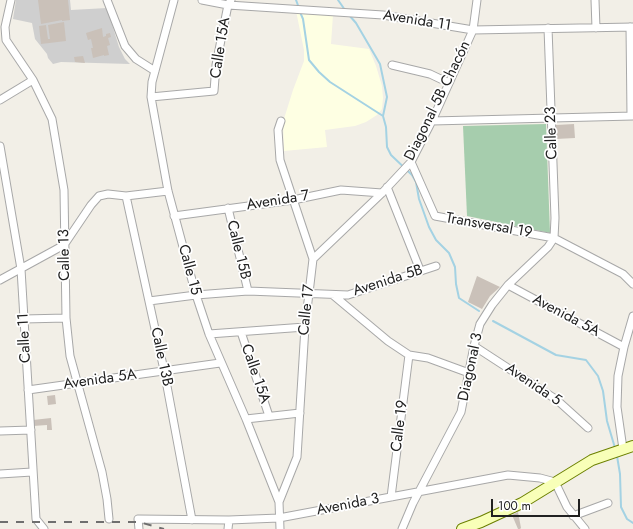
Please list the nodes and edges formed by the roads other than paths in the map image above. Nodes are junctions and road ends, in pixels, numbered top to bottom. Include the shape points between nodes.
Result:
1 (11, 0) edge
2 (107, 0) edge
3 (174, 0) edge
4 (202, 0) edge
5 (477, 0) edge
6 (595, 0) edge
7 (230, 2) edge
8 (632, 27) edge
9 (548, 28) junction
10 (596, 28) junction
11 (472, 30) junction
12 (392, 65) dead end
13 (155, 71) junction
14 (32, 80) junction
15 (449, 83) junction
16 (151, 97) junction
17 (0, 100) edge
18 (632, 116) edge
19 (551, 118) junction
20 (281, 121) dead end
21 (432, 121) junction
22 (0, 146) edge
23 (411, 162) junction
24 (384, 190) junction
25 (168, 191) junction
26 (126, 196) junction
27 (293, 200) junction
28 (228, 208) junction
29 (174, 216) junction
30 (554, 238) junction
31 (64, 246) junction
32 (313, 259) junction
33 (436, 266) dead end
34 (21, 268) junction
35 (420, 270) junction
36 (0, 280) edge
37 (633, 284) edge
38 (508, 285) junction
39 (248, 291) junction
40 (308, 292) junction
41 (196, 295) junction
42 (333, 295) junction
43 (149, 301) junction
44 (633, 316) edge
45 (66, 318) junction
46 (24, 319) junction
47 (305, 327) junction
48 (241, 332) junction
49 (209, 334) junction
50 (474, 346) junction
51 (624, 347) junction
52 (409, 355) junction
53 (220, 363) junction
54 (164, 370) junction
55 (469, 373) junction
56 (77, 383) junction
57 (28, 390) junction
58 (300, 413) junction
59 (269, 416) junction
60 (246, 419) junction
61 (588, 428) dead end
62 (31, 430) junction
63 (0, 431) edge
64 (633, 446) edge
65 (621, 450) junction
66 (32, 472) junction
67 (0, 474) edge
68 (555, 482) junction
69 (274, 488) junction
70 (285, 488) junction
71 (420, 491) junction
72 (391, 497) junction
73 (279, 502) junction
74 (608, 503) dead end
75 (573, 516) junction
76 (279, 518) junction
77 (109, 519) dead end
78 (192, 520) junction
79 (229, 520) junction
80 (44, 529) edge
81 (139, 529) edge
82 (228, 529) edge
83 (280, 529) edge
84 (402, 529) edge
85 (462, 529) edge
86 (585, 529) edge

1 - 14 street, Calle 13 via 5,27 6,40
2 - 13 street via 125,46 136,59
3 - 13 street, Calle 15
4 - 7 street, Avenida 11
5 - 11 street, Diagonal 5B Chacón
6 - 10 street
7 - 11 street, Avenida 11 via 382,15
7 - 16 street, Calle 15A via 216,65 214,91
8 - 10 street, Avenida 11
8 - 18 street
9 - 10 street, Avenida 11
9 - 11 street, Avenida 11
9 - 19 street, Calle 23
11 - 15 street, Diagonal 5B Chacón
12 - 15 street via 430,74
13 - 16 street, Calle 15
14 - 17 street
14 - 31 street, Calle 13 via 52,119 64,190
15 - 21 street, Diagonal 5B Chacón
16 - 25 street, Calle 15
18 - 19 street
19 - 21 street
19 - 30 street, Calle 23
20 - 27 street, Calle 17 via 278,130 280,160
21 - 23 street, Diagonal 5B Chacón
22 - 34 street, Calle 11
23 - 24 street, Diagonal 5B Chacón
23 - 30 street, Transversal 19 via 435,216
24 - 27 street, Avenida 7 via 341,190
24 - 32 street, Diagonal 5B Chacón
24 - 35 street
25 - 26 street
25 - 29 street, Calle 15
26 - 31 street via 98,196
26 - 43 street, Calle 13B
27 - 28 street, Avenida 7
27 - 32 street, Calle 17
28 - 29 street, Avenida 7
28 - 39 street, Calle 15B
29 - 41 street, Calle 15
30 - 37 street via 624,274
30 - 38 street, Diagonal 3 via 548,247
31 - 34 street
31 - 45 street, Calle 13
32 - 40 street, Calle 17
33 - 35 street, Avenida 5B
34 - 36 street
34 - 46 street, Calle 11
35 - 42 street, Avenida 5B via 348,295
38 - 50 street, Diagonal 3 via 480,324
38 - 51 street, Avenida 5A
39 - 40 street, Avenida 5B
39 - 41 street, Avenida 5B
40 - 42 street, Avenida 5B
40 - 47 street, Calle 17
41 - 43 street, Avenida 5B
41 - 49 street, Calle 15
42 - 52 street via 388,341
43 - 54 street, Calle 13B
44 - 51 street
45 - 46 street
45 - 56 street, Calle 13 via 70,356
46 - 57 street, Calle 11
47 - 48 street
47 - 58 street, Calle 17
48 - 49 street
48 - 59 street, Calle 15A
49 - 53 street, Calle 15
50 - 55 street, Diagonal 3
50 - 61 street, Avenida 5 via 557,400
51 - 65 street via 618,376 617,407
52 - 55 street via 434,360
52 - 72 street, Calle 19
53 - 54 street, Avenida 5A
53 - 60 street, Calle 15
54 - 56 street, Avenida 5A
54 - 78 street, Calle 13B
55 - 71 street, Diagonal 3 via 461,412
56 - 57 street, Avenida 5A
56 - 77 street, Calle 13 via 102,472
57 - 62 street, Calle 11
58 - 59 street
58 - 70 street, Calle 17 via 297,457
59 - 60 street
60 - 69 street, Calle 15
62 - 63 street
62 - 66 street, Calle 11
64 - 65 main road
65 - 68 main road via 580,466
66 - 67 street
66 - 80 street, Calle 11 via 36,519
68 - 71 street, Avenida 3 via 508,475
68 - 75 street
68 - 85 main road via 503,512
69 - 70 street
69 - 73 street, Calle 15
70 - 73 street, Calle 17
71 - 72 street, Avenida 3
71 - 84 street
72 - 76 street, Avenida 3
73 - 76 street, Calle 15
74 - 75 street
75 - 86 street
76 - 79 street, Avenida 3
76 - 83 street, Calle 15
78 - 79 street, Avenida 3
78 - 81 street, Avenida 3 via 138,519
79 - 82 street

